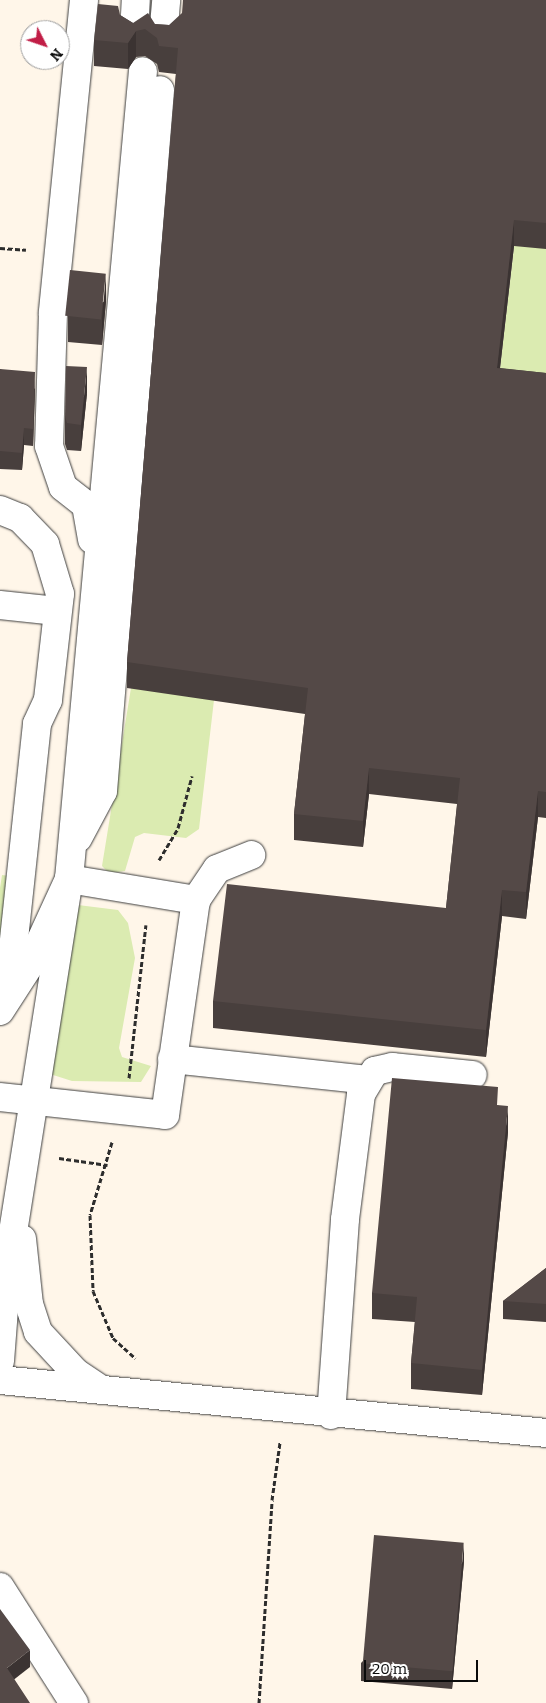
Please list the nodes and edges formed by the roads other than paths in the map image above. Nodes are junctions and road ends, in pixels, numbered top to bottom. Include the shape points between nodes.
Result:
1 (84, 0) edge
2 (136, 0) edge
3 (149, 0) edge
4 (166, 0) edge
5 (147, 35) junction
6 (144, 71) junction
7 (86, 505) junction
8 (0, 510) edge
9 (97, 566) junction
10 (0, 605) edge
11 (58, 611) junction
12 (48, 700) junction
13 (71, 851) junction
14 (251, 855) dead end
15 (69, 879) junction
16 (196, 900) junction
17 (30, 966) junction
18 (3, 1007) edge
19 (172, 1059) junction
20 (473, 1075) dead end
21 (368, 1080) junction
22 (0, 1097) edge
23 (35, 1100) junction
24 (9, 1210) edge
25 (0, 1361) edge
26 (0, 1380) edge
27 (106, 1392) junction
28 (332, 1415) junction
29 (546, 1433) edge
30 (0, 1587) edge
31 (74, 1703) edge

1 - 7 lane via 53,313 49,446 63,488
2 - 5 lane
3 - 5 lane
4 - 5 lane
6 - 7 lane
6 - 9 lane
6 - 13 lane via 103,791
7 - 9 lane
8 - 11 lane via 20,518 45,544 60,594
9 - 13 lane
10 - 11 lane
11 - 12 lane
12 - 17 lane via 55,728
12 - 18 lane via 37,724
13 - 15 lane
14 - 16 lane via 217,869
15 - 16 lane
15 - 17 lane
15 - 23 lane
16 - 19 lane
17 - 18 lane
19 - 21 lane
19 - 23 lane via 165,1114
20 - 21 lane via 393,1067 375,1071
21 - 28 lane via 354,1129
22 - 23 lane
23 - 24 lane
24 - 25 lane
24 - 27 lane via 38,1332 75,1372
26 - 27 lane
27 - 28 lane
28 - 29 lane
30 - 31 lane

